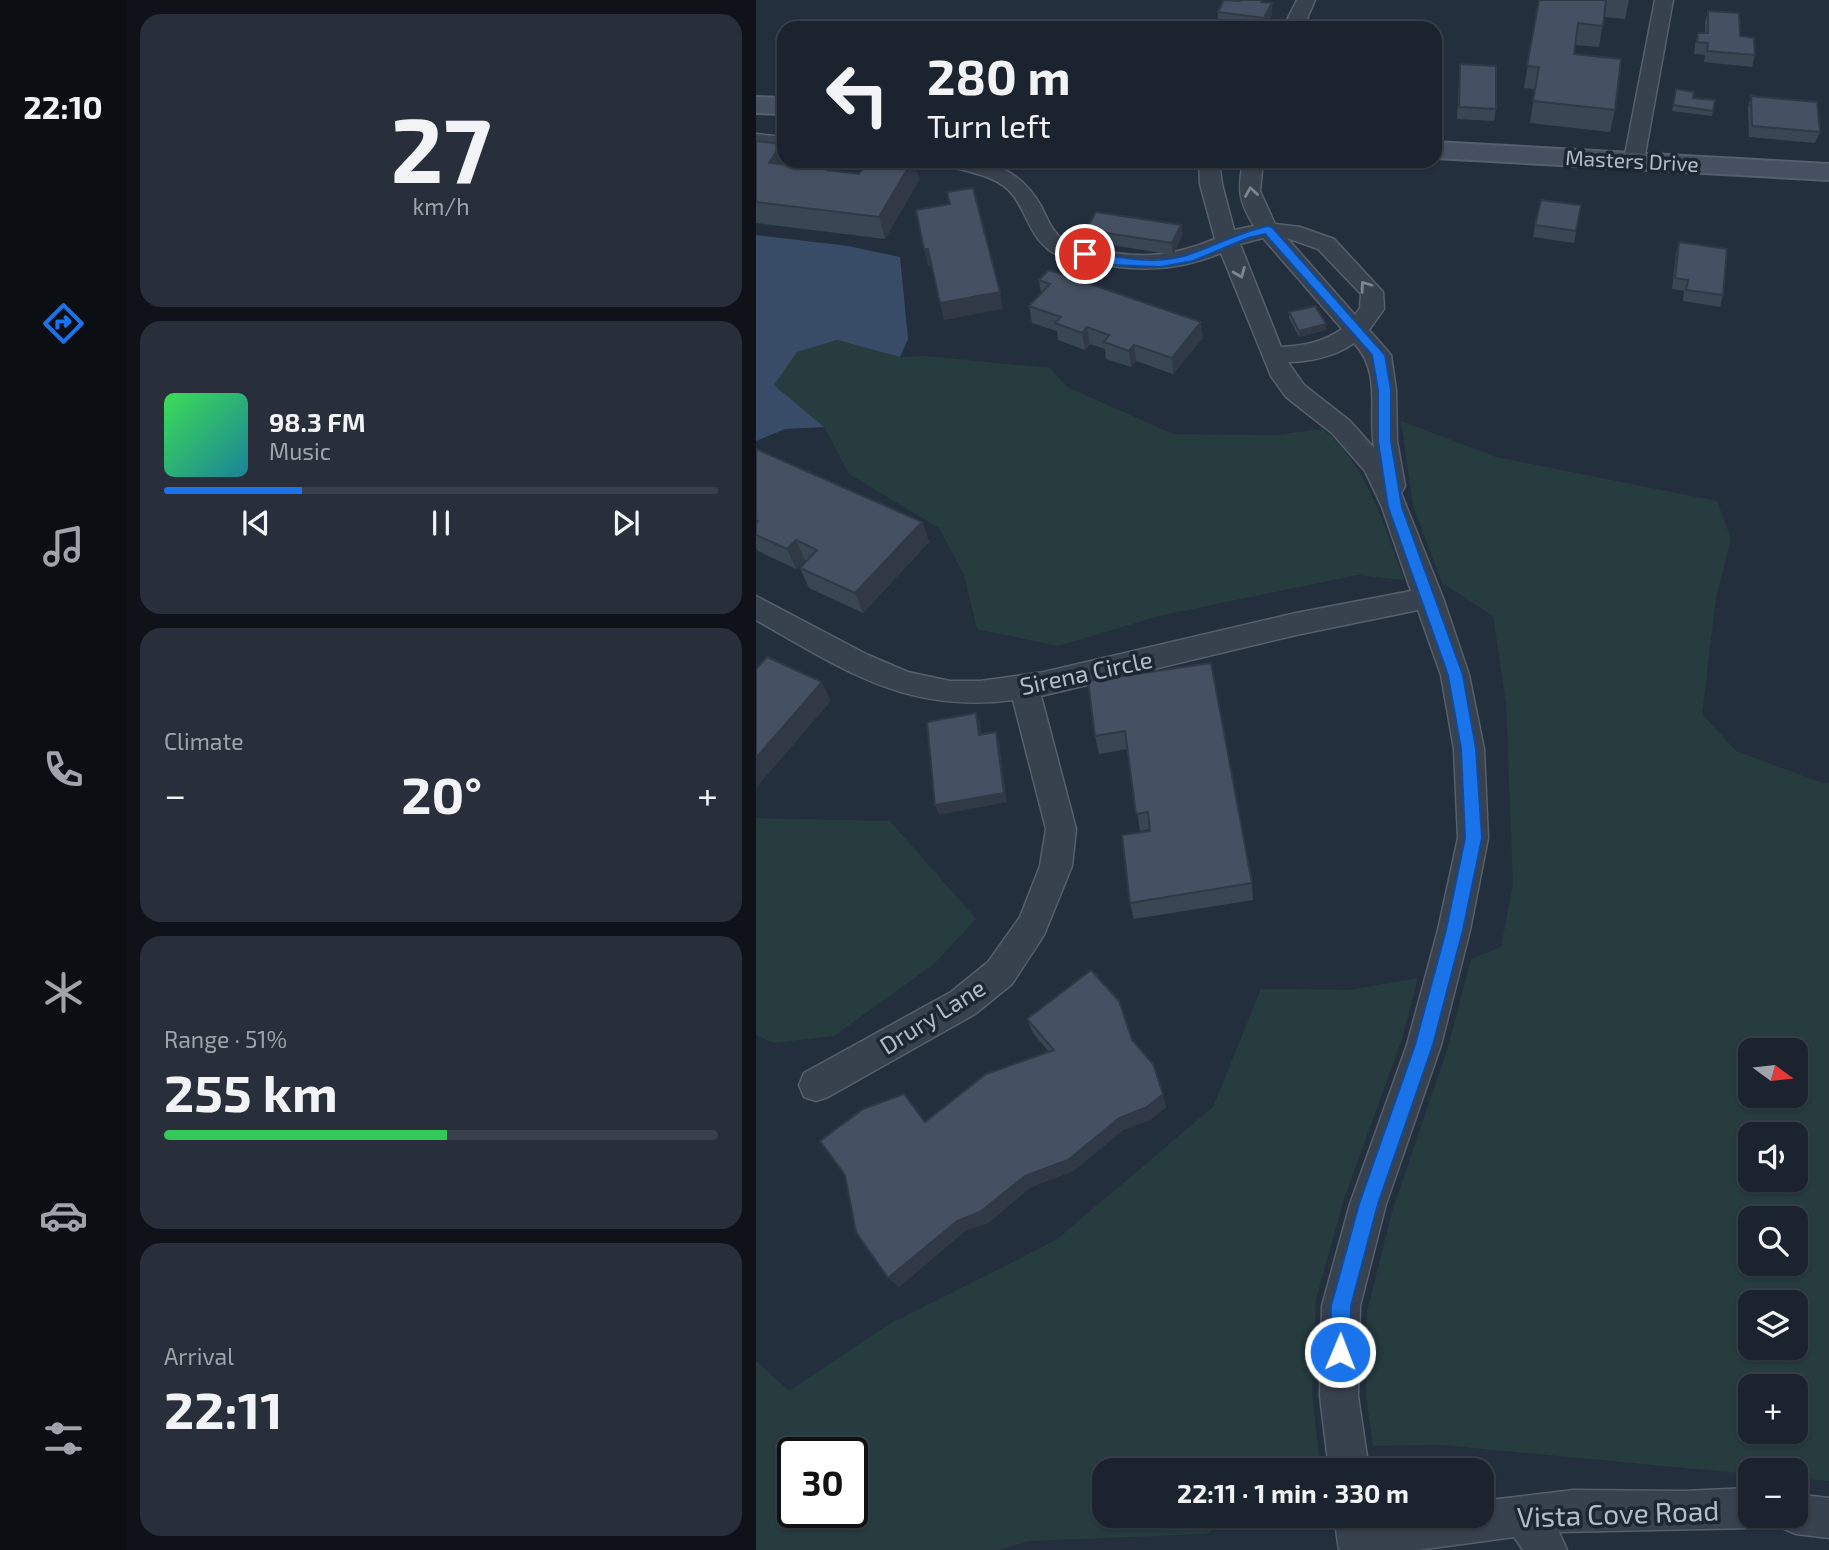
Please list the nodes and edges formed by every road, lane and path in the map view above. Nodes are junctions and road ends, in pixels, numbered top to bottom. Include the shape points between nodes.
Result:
1 (1306, 0) edge
2 (1664, 0) edge
3 (1296, 21) edge
4 (756, 104) edge
5 (777, 106) edge
6 (756, 140) edge
7 (777, 142) edge
8 (1442, 150) edge
9 (1634, 160) junction
10 (977, 168) edge
11 (1210, 168) edge
12 (1252, 168) edge
13 (1829, 172) edge
14 (1268, 230) junction
15 (1228, 243) junction
16 (1357, 329) junction
17 (1273, 355) junction
18 (1395, 507) junction
19 (1429, 598) junction
20 (756, 607) edge
21 (1024, 686) junction
22 (816, 1085) dead end
23 (1347, 1458) edge
24 (1738, 1509) edge
25 (1808, 1515) edge
26 (1524, 1516) junction
27 (1829, 1518) edge
28 (1356, 1528) edge
29 (1359, 1550) edge
30 (1365, 1550) edge
31 (1547, 1550) edge

1 - 3 street
2 - 9 street
4 - 5 street
6 - 7 street
8 - 9 street, Masters Drive
9 - 13 street, Masters Drive
10 - 15 street via 999,174 1021,190 1045,234 1058,247 1112,261 1161,263
11 - 15 street
14 -> 12 street via 1249,191
14 - 15 street
14 - 16 street
16 -> 14 street via 1372,309 1372,292 1345,261 1326,244 1292,232
15 -> 17 street
16 - 17 street via 1338,343 1316,350
16 - 18 street via 1378,355
17 - 18 street via 1295,391 1341,427 1375,466
18 - 19 street
19 - 21 street, Sirena Circle via 1352,610
19 - 23 street via 1455,675 1466,736 1473,838 1424,1045 1368,1204 1341,1306 1339,1396
20 - 21 street, Sirena Circle via 876,672 926,689 988,693
21 - 22 street, Drury Lane via 1061,829 1056,866 1033,925 1000,973 963,1003
24 - 26 street, Vista Cove Road via 1573,1510
25 - 27 street
26 - 30 street, Vista Cove Road via 1422,1528
26 - 31 street
28 - 29 street

